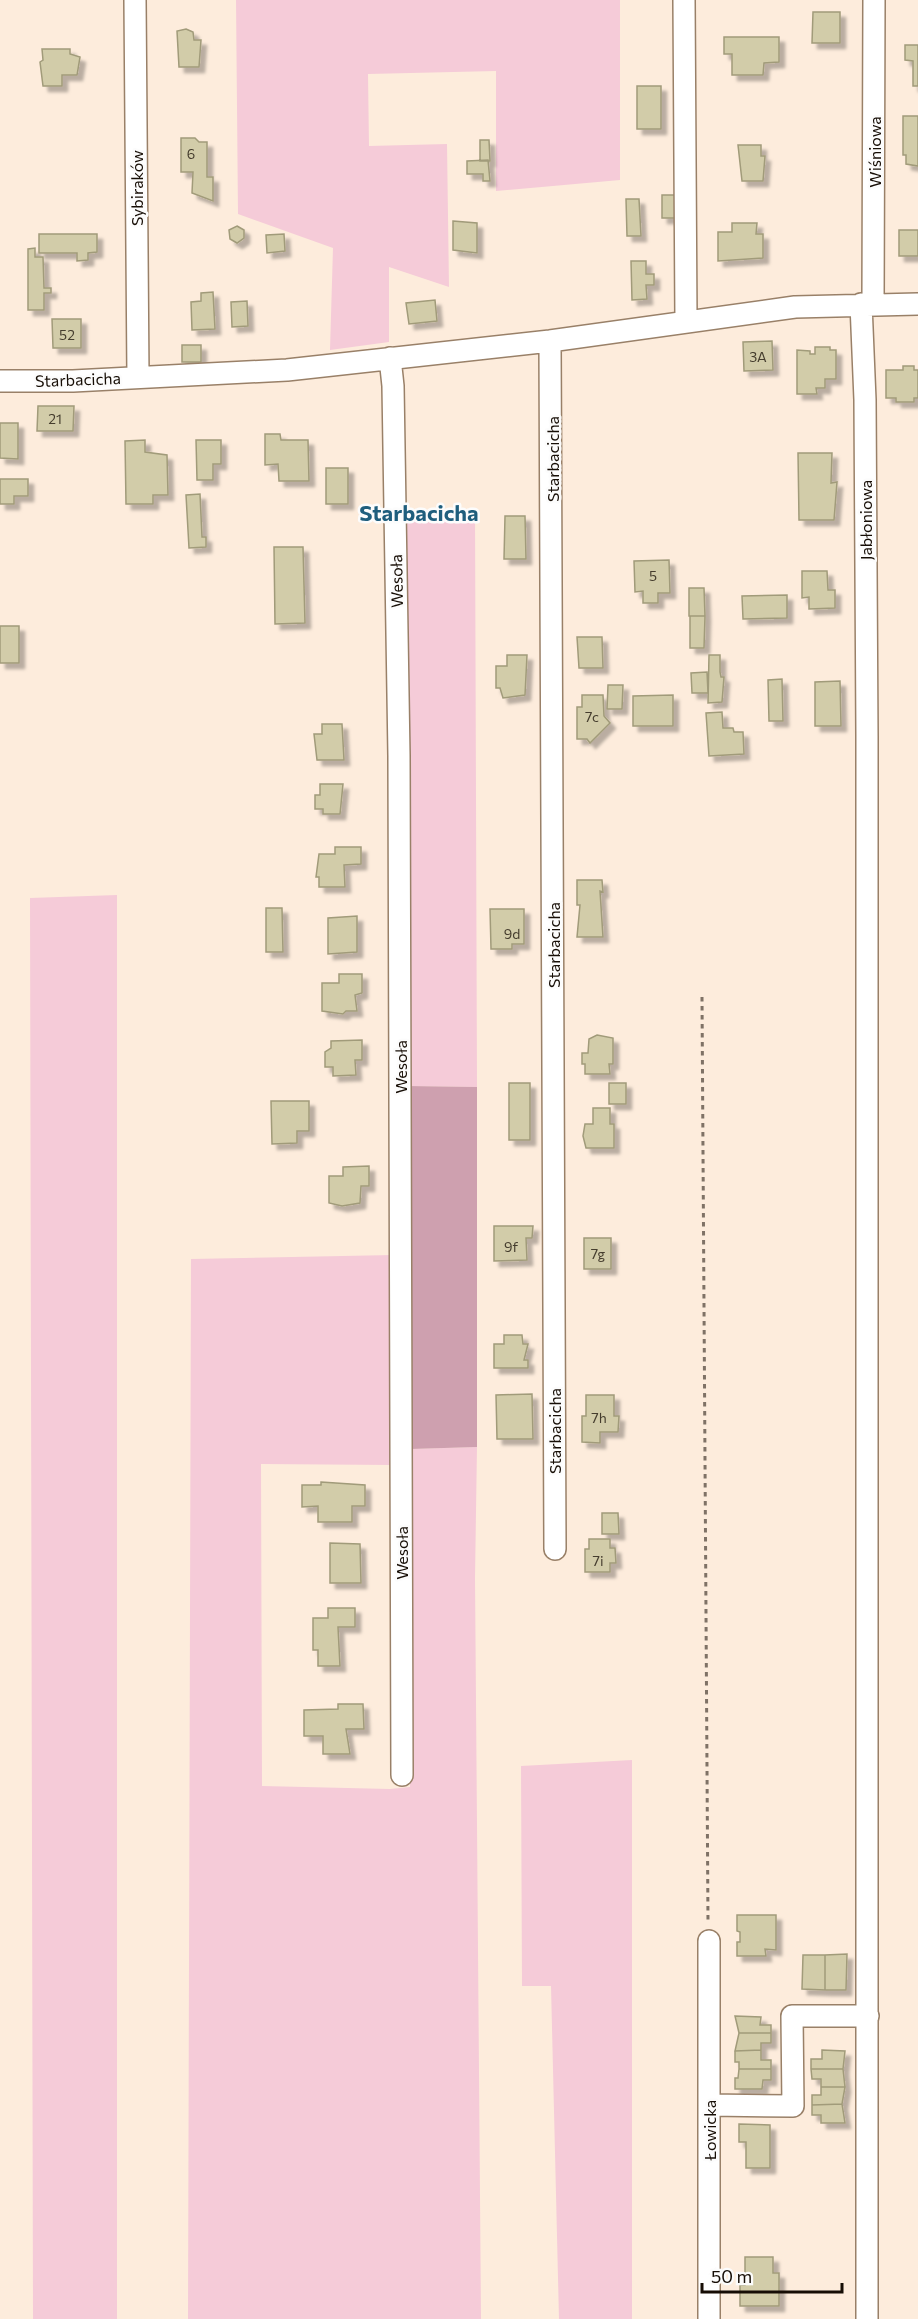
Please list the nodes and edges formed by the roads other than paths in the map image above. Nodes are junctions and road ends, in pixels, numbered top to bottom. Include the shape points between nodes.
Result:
1 (135, 0) edge
2 (684, 0) edge
3 (698, 0) edge
4 (874, 0) edge
5 (867, 304) junction
6 (918, 304) edge
7 (693, 320) junction
8 (550, 341) junction
9 (390, 358) junction
10 (138, 377) junction
11 (0, 381) edge
12 (555, 1549) dead end
13 (402, 1775) dead end
14 (709, 1941) road end
15 (868, 2016) junction
16 (709, 2105) junction
17 (709, 2319) edge
18 (867, 2319) edge

1 - 10 street, Sybiraków
2 - 7 street
3 - 7 street
4 - 5 street, Wiśniowa
5 - 6 street, Starbacicha
5 - 7 street, Starbacicha via 795,307
5 - 15 street, Jabłoniowa
7 - 8 street, Starbacicha
8 - 9 street, Starbacicha
8 - 12 street, Starbacicha
9 - 10 street, Starbacicha via 287,370
9 - 13 street, Wesoła via 399,756
10 - 11 street, Starbacicha
14 - 16 street, Łowicka
15 - 16 street via 792,2016 793,2106
15 - 18 street, Jabłoniowa
16 - 17 street, Łowicka

